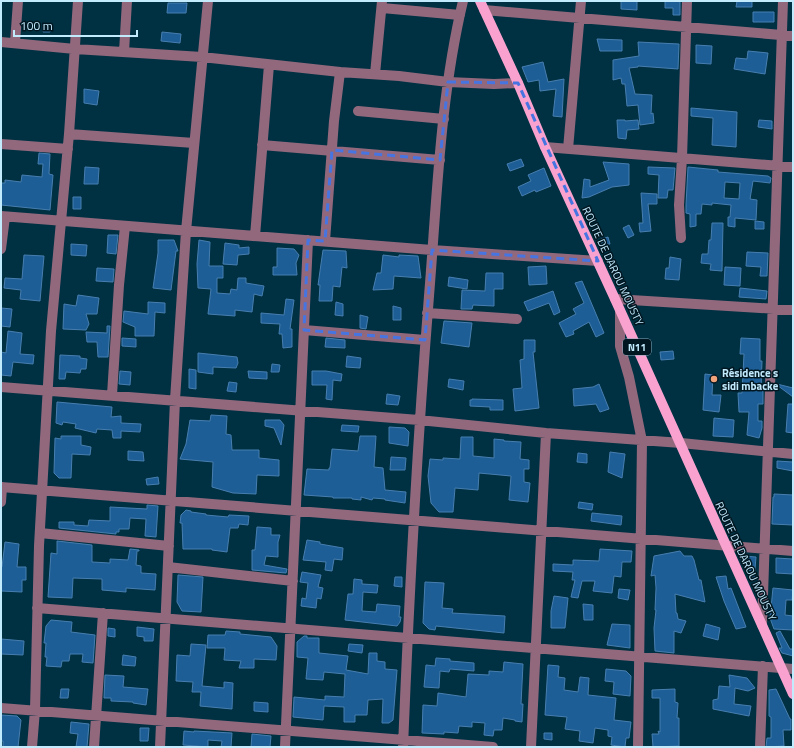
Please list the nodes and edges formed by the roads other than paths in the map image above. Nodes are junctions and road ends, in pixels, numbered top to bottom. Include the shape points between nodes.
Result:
1 (18, 1) edge
2 (78, 1) edge
3 (127, 1) edge
4 (208, 1) edge
5 (464, 1) edge
6 (581, 1) edge
7 (687, 1) edge
8 (783, 1) edge
9 (382, 5) edge
10 (482, 6) edge
11 (460, 15) junction
12 (580, 18) junction
13 (686, 27) junction
14 (782, 36) junction
15 (793, 36) edge
16 (1, 42) edge
17 (15, 43) junction
18 (75, 49) junction
19 (124, 52) junction
20 (202, 57) junction
21 (269, 64) junction
22 (340, 72) junction
23 (375, 74) junction
24 (448, 82) junction
25 (518, 83) junction
26 (358, 110) dead end
27 (444, 119) junction
28 (69, 134) junction
29 (194, 143) junction
30 (1, 144) edge
31 (262, 144) junction
32 (545, 147) junction
33 (68, 149) junction
34 (568, 149) junction
35 (332, 150) junction
36 (682, 158) junction
37 (440, 160) junction
38 (778, 166) junction
39 (793, 167) edge
40 (3, 216) edge
41 (62, 222) junction
42 (124, 226) junction
43 (186, 231) junction
44 (255, 236) junction
45 (681, 238) dead end
46 (308, 240) junction
47 (325, 241) junction
48 (1, 249) edge
49 (432, 250) junction
50 (598, 261) junction
51 (615, 299) junction
52 (773, 309) junction
53 (793, 310) edge
54 (620, 311) junction
55 (428, 313) junction
56 (517, 319) dead end
57 (304, 330) junction
58 (425, 340) junction
59 (1, 387) edge
60 (48, 391) junction
61 (112, 395) junction
62 (175, 400) junction
63 (301, 411) junction
64 (419, 420) junction
65 (546, 433) junction
66 (642, 441) junction
67 (680, 443) junction
68 (768, 452) junction
69 (793, 454) edge
70 (2, 487) edge
71 (43, 490) junction
72 (170, 500) junction
73 (1, 502) edge
74 (296, 511) junction
75 (414, 520) junction
76 (542, 530) junction
77 (40, 533) junction
78 (641, 539) junction
79 (169, 546) junction
80 (726, 546) junction
81 (765, 549) junction
82 (793, 551) edge
83 (168, 567) junction
84 (293, 581) junction
85 (37, 608) junction
86 (103, 613) junction
87 (165, 618) junction
88 (762, 625) junction
89 (290, 628) junction
90 (408, 638) junction
91 (536, 648) junction
92 (639, 657) junction
93 (763, 666) junction
94 (782, 668) junction
95 (793, 669) edge
96 (793, 694) edge
97 (1, 708) edge
98 (35, 710) junction
99 (96, 715) junction
100 (161, 720) junction
101 (286, 730) junction
102 (403, 743) edge
103 (32, 747) edge
104 (94, 747) edge
105 (160, 747) edge
106 (285, 747) edge
107 (493, 747) edge
108 (531, 747) edge
109 (638, 747) edge
110 (760, 747) edge

1 - 17 street
2 - 18 street
3 - 19 street
4 - 20 street
5 - 11 street
6 - 12 street
7 - 13 street
8 - 14 street
9 - 11 street
9 - 23 street
10 - 12 street
10 - 25 main road, ROUTE DE DAROU MOUSTY / N11
11 - 24 street
12 - 13 street
12 - 34 street
13 - 14 street
13 - 36 street
14 - 15 street
14 - 38 street
16 - 17 street
17 - 18 street
18 - 19 street
18 - 28 street
19 - 20 street
20 - 21 street
20 - 29 street
21 - 22 street
21 - 31 street
22 - 23 street
22 - 35 street
23 - 24 street
24 - 25 street
24 - 27 street
25 - 32 main road, ROUTE DE DAROU MOUSTY / N11
26 - 27 street
27 - 37 street
28 - 29 street
28 - 33 street
29 - 43 street
30 - 33 street
31 - 35 street
31 - 44 street
32 - 34 street
32 - 50 main road, ROUTE DE DAROU MOUSTY / N11
33 - 41 street
34 - 36 street
35 - 37 street
35 - 47 street
36 - 38 street
36 - 45 street via 679,204
37 - 49 street
38 - 39 street
38 - 52 street
40 - 41 street
40 - 48 street
41 - 42 street
41 - 60 street
42 - 43 street
42 - 61 street
43 - 44 street
43 - 62 street
44 - 46 street
46 - 47 street
46 - 57 street
47 - 49 street
49 - 50 street
49 - 55 street
50 - 51 main road, ROUTE DE DAROU MOUSTY / N11
51 - 52 street
51 - 54 main road, ROUTE DE DAROU MOUSTY / N11
52 - 53 street
52 - 68 street
54 - 66 street via 620,346
54 - 67 main road, ROUTE DE DAROU MOUSTY / N11
55 - 56 street
55 - 58 street
57 - 58 street
57 - 63 street
58 - 64 street
59 - 60 street
60 - 61 street
60 - 71 street
61 - 62 street
62 - 63 street
62 - 72 street
63 - 64 street
63 - 74 street
64 - 65 street
64 - 75 street
65 - 66 street
65 - 76 street
66 - 67 street
66 - 78 street
67 - 68 street
67 - 80 main road, ROUTE DE DAROU MOUSTY / N11
68 - 69 street
68 - 81 street
70 - 71 street
70 - 73 street
71 - 72 street
71 - 77 street
72 - 74 street
72 - 79 street
74 - 75 street
74 - 84 street
75 - 76 street
75 - 90 street
76 - 78 street
76 - 91 street
77 - 79 street
77 - 85 street
78 - 80 street
78 - 92 street
79 - 83 street
80 - 81 street
80 - 88 main road, ROUTE DE DAROU MOUSTY / N11
81 - 82 street
81 - 88 street
83 - 84 street
83 - 87 street
84 - 89 street
85 - 86 street
85 - 98 street
86 - 87 street
86 - 99 street
87 - 89 street
87 - 100 street
88 - 94 main road, ROUTE DE DAROU MOUSTY / N11
89 - 90 street
89 - 101 street
90 - 91 street
90 - 102 street
91 - 92 street
91 - 108 street
92 - 93 street
92 - 109 street
93 - 94 street
93 - 110 street
94 - 95 street
94 - 96 main road, ROUTE DE DAROU MOUSTY / N11
97 - 98 street
98 - 99 street
98 - 103 street
99 - 100 street
99 - 104 street
100 - 101 street
100 - 105 street
101 - 102 street
101 - 106 street
102 - 107 street

